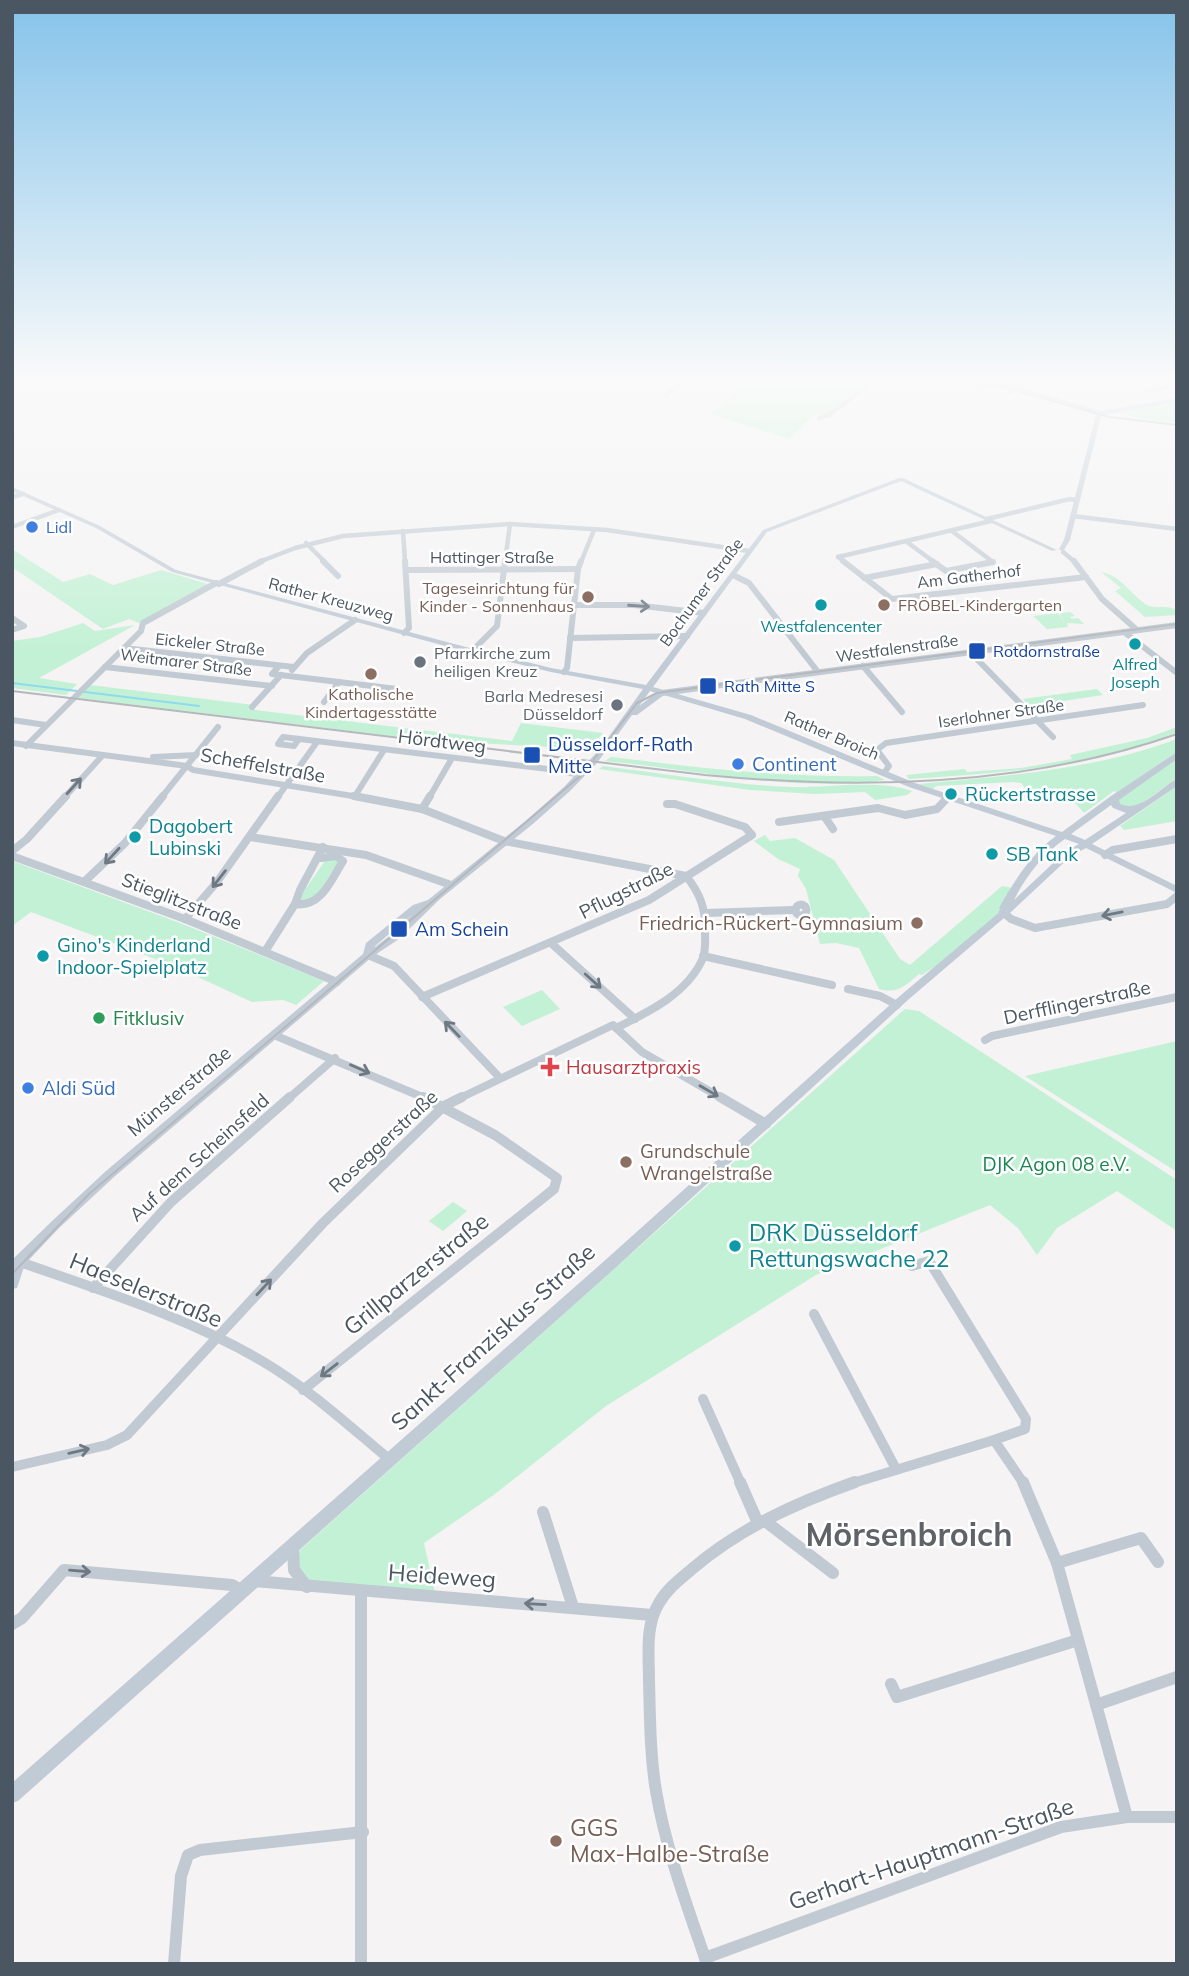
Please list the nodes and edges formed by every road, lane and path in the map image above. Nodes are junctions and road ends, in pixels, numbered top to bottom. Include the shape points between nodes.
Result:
1 (1085, 469) edge
2 (903, 480) joint
3 (12, 489) edge
4 (23, 494) junction
5 (12, 497) edge
6 (1077, 500) junction
7 (59, 510) junction
8 (1073, 516) junction
9 (989, 520) junction
10 (510, 524) junction
11 (12, 527) edge
12 (1177, 529) edge
13 (594, 530) junction
14 (403, 531) junction
15 (952, 531) junction
16 (907, 542) junction
17 (306, 543) junction
18 (1060, 550) junction
19 (749, 551) junction
20 (937, 564) junction
21 (505, 569) junction
22 (578, 569) junction
23 (407, 570) junction
24 (338, 576) dead end
25 (1086, 577) junction
26 (730, 578) junction
27 (864, 578) junction
28 (217, 584) junction
29 (574, 605) junction
30 (704, 613) junction
31 (13, 620) edge
32 (355, 620) junction
33 (1177, 625) edge
34 (12, 630) edge
35 (1138, 630) junction
36 (1124, 632) junction
37 (404, 633) junction
38 (687, 636) junction
39 (570, 638) junction
40 (124, 648) junction
41 (471, 651) junction
42 (970, 652) junction
43 (279, 666) junction
44 (863, 666) junction
45 (105, 667) junction
46 (294, 667) junction
47 (565, 672) junction
48 (818, 672) junction
49 (1177, 673) edge
50 (272, 674) junction
51 (284, 676) junction
52 (339, 682) junction
53 (264, 685) junction
54 (272, 686) junction
55 (648, 688) junction
56 (662, 693) junction
57 (394, 694) dead end
58 (324, 702) dead end
59 (1143, 705) dead end
60 (252, 707) dead end
61 (902, 712) dead end
62 (629, 716) junction
63 (12, 720) edge
64 (1038, 722) junction
65 (46, 724) junction
66 (218, 727) dead end
67 (1053, 737) dead end
68 (299, 739) dead end
69 (317, 742) junction
70 (12, 743) edge
71 (26, 746) junction
72 (384, 750) junction
73 (196, 755) junction
74 (1177, 755) edge
75 (102, 756) junction
76 (125, 758) junction
77 (452, 758) junction
78 (885, 760) joint
79 (1166, 762) junction
80 (1177, 764) edge
81 (187, 766) junction
82 (884, 773) junction
83 (581, 775) junction
84 (1177, 782) edge
85 (288, 785) junction
86 (355, 796) junction
87 (948, 797) junction
88 (1114, 797) junction
89 (667, 804) dead end
90 (1140, 808) junction
91 (422, 809) junction
92 (824, 816) junction
93 (779, 822) dead end
94 (1083, 822) junction
95 (833, 829) dead end
96 (250, 837) junction
97 (1177, 839) edge
98 (504, 841) junction
99 (1075, 842) junction
100 (323, 847) junction
101 (12, 851) edge
102 (349, 852) junction
103 (1102, 852) junction
104 (12, 856) edge
105 (321, 858) junction
106 (1034, 860) junction
107 (343, 861) junction
108 (1052, 867) junction
109 (686, 876) junction
110 (85, 881) junction
111 (451, 885) junction
112 (1177, 890) edge
113 (1177, 896) edge
114 (295, 904) junction
115 (794, 910) dead end
116 (1003, 912) junction
117 (706, 913) junction
118 (185, 919) junction
119 (551, 943) junction
120 (266, 950) junction
121 (368, 956) junction
122 (703, 956) junction
123 (337, 982) junction
124 (832, 985) dead end
125 (848, 989) dead end
126 (422, 997) junction
127 (1177, 997) edge
128 (897, 1005) junction
129 (635, 1019) junction
130 (614, 1027) junction
131 (274, 1035) junction
132 (985, 1040) dead end
133 (335, 1058) junction
134 (500, 1078) junction
135 (444, 1106) junction
136 (765, 1124) junction
137 (16, 1264) edge
138 (912, 1266) dead end
139 (12, 1284) edge
140 (93, 1288) junction
141 (814, 1314) dead end
142 (218, 1337) junction
143 (303, 1390) junction
144 (703, 1399) dead end
145 (995, 1440) junction
146 (389, 1459) junction
147 (12, 1467) edge
148 (896, 1469) junction
149 (543, 1512) dead end
150 (762, 1522) junction
151 (293, 1547) junction
152 (1158, 1562) dead end
153 (1056, 1563) junction
154 (833, 1573) dead end
155 (248, 1586) junction
156 (307, 1587) junction
157 (361, 1591) junction
158 (573, 1606) junction
159 (652, 1615) junction
160 (12, 1624) edge
161 (1078, 1640) junction
162 (1177, 1677) edge
163 (891, 1684) dead end
164 (1096, 1705) junction
165 (12, 1795) edge
166 (1127, 1816) junction
167 (1177, 1817) edge
168 (363, 1832) junction
169 (706, 1961) edge
170 (174, 1964) edge
171 (361, 1964) edge

1 - 6 main road
2 - 9 main road, Am Gatherhof
2 - 19 main road, Bochumer Straße via 771,527
3 - 4 main road, Rather Kreuzweg
4 - 5 street
4 - 7 main road, Rather Kreuzweg
6 - 8 main road
6 - 9 street
7 - 11 street
7 - 28 main road, Rather Kreuzweg via 166,567
8 - 12 street
8 - 18 main road
9 - 15 street, Am Gatherhof
9 - 18 main road, Am Gatherhof
10 - 13 street
10 - 14 street
10 - 21 street
13 - 19 street
13 - 22 street
14 - 17 street
14 - 23 street
15 - 16 street, Am Gatherhof
15 - 20 street, Am Gatherhof via 993,562 946,571
16 - 20 street, Am Gatherhof
16 - 27 street, Am Gatherhof via 838,557
17 - 24 street
17 - 28 street via 269,555
18 - 25 street, Am Gatherhof
19 - 26 main road, Bochumer Straße
20 - 27 street, Am Gatherhof
21 - 22 street, Hattinger Straße
21 - 23 street, Hattinger Straße
21 - 41 street via 497,626
22 - 29 street
23 - 37 street via 409,628
25 - 27 street, Am Gatherhof via 897,599
25 - 35 street, Am Gatherhof via 1100,598
26 - 30 main road, Bochumer Straße
26 - 48 street via 752,587
28 - 32 main road, Rather Kreuzweg
28 - 40 street via 143,623
29 -> 30 street via 634,605
29 - 39 street
30 - 38 main road, Bochumer Straße
31 - 34 street via 24,625
32 - 37 main road, Rather Kreuzweg
32 - 46 street
33 - 35 street, Westfalenstraße
35 - 36 street, Westfalenstraße
36 - 42 street, Westfalenstraße
36 - 49 street
37 - 41 main road, Rather Kreuzweg
38 - 39 street
38 - 55 main road, Bochumer Straße
39 - 47 street
40 - 43 street, Eickeler Straße
40 - 45 street
41 - 47 main road, Rather Kreuzweg
42 - 44 street, Westfalenstraße
42 - 64 street
43 - 46 street, Eickeler Straße
43 - 50 street
44 - 48 street, Westfalenstraße
44 - 61 street
45 - 53 street, Weitmarer Straße
45 - 65 street
46 - 51 street
47 - 55 main road, Rather Kreuzweg
48 - 56 street, Westfalenstraße
50 - 51 street
50 - 53 street
51 - 52 street
51 - 54 street
52 - 57 street via 397,689
52 - 58 street
53 - 54 street, Weitmarer Straße
54 - 60 street
55 - 56 main road, Rather Broich
55 - 62 main road, Münsterstraße
56 - 62 main road, Münsterstraße
56 - 82 main road, Rather Broich via 748,717
59 - 64 street, Iserlohner Straße
62 - 83 main road, Münsterstraße
63 - 65 street
64 - 67 street
64 - 78 street, Iserlohner Straße via 886,743 877,750
65 - 71 street
66 - 73 street
68 - 69 street, Hördtweg
69 - 72 street, Hördtweg
69 - 85 street
70 - 71 street, Scheffelstraße
71 - 75 street, Scheffelstraße
72 - 77 street, Hördtweg
72 - 86 street
73 - 76 street
73 - 81 street
74 - 79 main road, Sankt-Franziskus-Straße
75 - 76 street, Scheffelstraße
101 -> 75 street
76 - 81 street, Scheffelstraße
77 - 83 street, Hördtweg
77 - 91 street
78 - 82 street, Rather Broich via 889,768
79 - 80 street
79 - 88 main road, Sankt-Franziskus-Straße
81 - 85 street, Scheffelstraße
81 -> 110 street via 112,857
82 - 87 main road, Rather Broich
83 - 98 main road, Münsterstraße
84 - 90 main road, Sankt-Franziskus-Straße
85 - 86 street, Scheffelstraße
85 - 96 street
86 - 91 street, Scheffelstraße
87 - 92 street via 939,808 905,815 878,808
87 - 99 main road, Rather Broich
88 - 90 main road via 1121,809
88 - 94 main road, Sankt-Franziskus-Straße
89 - 109 street, Pflugstraße via 752,833
90 - 99 main road, Sankt-Franziskus-Straße
91 - 98 street, Scheffelstraße
92 - 93 street
92 - 95 street
94 - 99 main road
94 - 99 main road, Sankt-Franziskus-Straße
96 - 100 street
96 -> 118 street
97 - 103 street
98 - 109 street, Scheffelstraße
98 - 111 main road, Münsterstraße
99 - 103 main road
99 - 103 main road, Rather Broich via 1098,855
99 - 106 main road, Sankt-Franziskus-Straße
99 - 108 main road, Sankt-Franziskus-Straße
100 - 102 street
100 - 105 street
102 - 107 street
102 - 111 street
103 - 112 main road, Rather Broich
104 - 110 street, Stieglitzstraße
105 - 107 street via 336,856
105 - 114 street
106 - 108 main road via 1042,867
106 - 116 main road, Sankt-Franziskus-Straße
107 - 114 street via 315,902
108 - 116 main road, Sankt-Franziskus-Straße
109 - 117 street via 698,890
109 - 119 street, Pflugstraße via 649,900
110 - 118 street, Stieglitzstraße
111 - 121 main road, Münsterstraße
113 -> 116 street via 1158,906 1035,928
114 - 120 street
115 - 117 street
116 - 128 main road, Sankt-Franziskus-Straße
117 - 122 street
118 - 120 street, Stieglitzstraße
119 - 126 street, Pflugstraße
119 -> 129 street
120 - 123 street, Stieglitzstraße
121 - 123 main road, Münsterstraße
121 - 126 street via 394,966
122 - 124 street
122 - 129 street, Roseggerstraße via 671,996
123 - 131 main road, Münsterstraße
125 - 128 street
134 -> 126 street
127 - 132 street, Derfflingerstraße
128 - 136 main road, Sankt-Franziskus-Straße
129 - 130 street, Roseggerstraße
130 - 134 street, Roseggerstraße
130 -> 136 street via 642,1052
131 - 133 street
131 - 137 main road, Münsterstraße via 93,1189
133 -> 135 street
133 - 140 street, Auf dem Scheinsfeld via 171,1202
134 - 135 street, Roseggerstraße
142 -> 135 street, Roseggerstraße via 352,1193
135 -> 143 street, Grillparzerstraße via 554,1174 554,1189
136 - 146 main road, Sankt-Franziskus-Straße
137 - 139 main road, Münsterstraße
137 - 140 street, Haeselerstraße
138 - 145 street via 929,1261 1026,1419 1023,1430
140 - 142 street, Haeselerstraße via 169,1314
141 - 148 street
142 - 143 street, Haeselerstraße
147 -> 142 street, Roseggerstraße via 122,1439
143 - 146 street, Haeselerstraße
144 - 150 street
145 - 148 street
145 - 153 street via 1023,1483
146 - 151 main road, Sankt-Franziskus-Straße
148 - 150 street
149 - 158 street
150 - 154 street
150 - 159 street via 696,1563 666,1593
151 - 155 main road, Sankt-Franziskus-Straße
151 - 156 street via 294,1570
152 - 153 street via 1141,1538
153 - 161 street
155 - 156 street, Heideweg
160 -> 155 street, Heideweg via 64,1570
155 - 165 main road, Sankt-Franziskus-Straße
156 - 157 street, Heideweg
158 -> 157 street, Heideweg
157 - 168 street
158 - 159 street, Heideweg
159 - 169 street via 650,1697 659,1804
161 - 163 street via 897,1697
161 - 164 street
162 - 164 street
164 - 166 street
166 - 167 street, Gerhart-Hauptmann-Straße
166 - 169 street, Gerhart-Hauptmann-Straße via 1061,1827
168 - 170 street via 188,1855 181,1876
168 - 171 street

